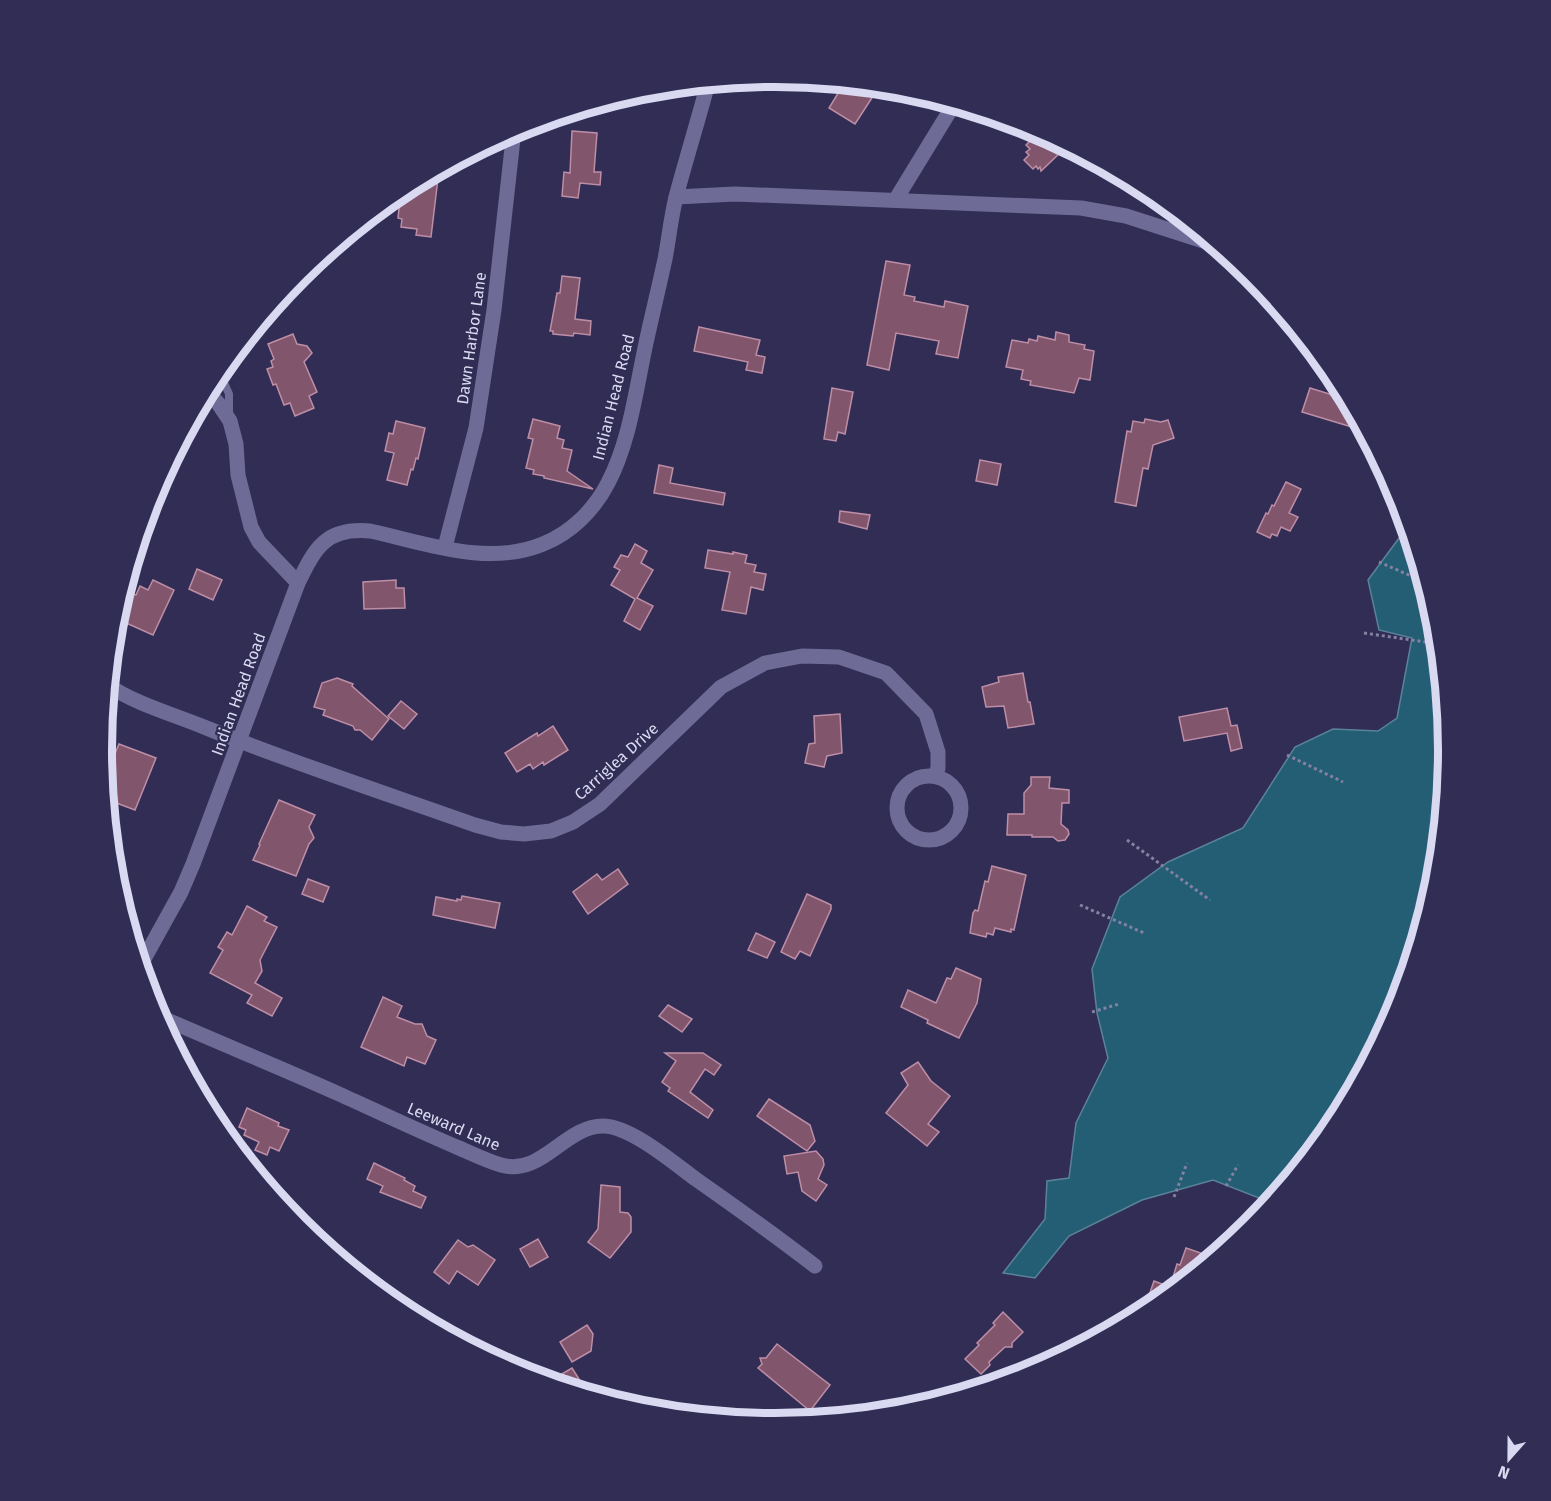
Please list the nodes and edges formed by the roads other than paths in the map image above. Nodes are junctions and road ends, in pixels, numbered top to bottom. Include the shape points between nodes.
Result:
1 (706, 91) edge
2 (950, 111) edge
3 (513, 142) edge
4 (676, 197) junction
5 (896, 199) junction
6 (1197, 239) edge
7 (224, 382) edge
8 (214, 398) edge
9 (230, 421) junction
10 (445, 547) junction
11 (298, 583) junction
12 (115, 689) edge
13 (240, 741) junction
14 (935, 776) junction
15 (145, 957) edge
16 (170, 1021) edge
17 (815, 1266) dead end

1 - 4 street, Indian Head Road
2 - 5 street
3 - 10 street, Dawn Harbor Lane via 478,418
4 - 5 street via 735,194
4 - 10 street, Indian Head Road via 626,436 608,483 592,508 559,536 519,551 496,555
5 - 6 street via 1081,208 1126,216
7 - 9 lane via 229,394
8 - 9 street
9 - 11 street via 251,527 259,542
10 - 11 street, Indian Head Road via 370,531 344,532 326,540 312,553
11 - 13 street, Indian Head Road
12 - 13 street, Carriglea Drive
13 - 14 street, Carriglea Drive via 475,825 524,834 552,831 600,804 721,687 765,663 821,656 839,657 886,673 926,714 938,752
13 - 15 street, Indian Head Road via 189,873
14 - 14 street via 920,776 899,795 901,823 910,834 923,840 938,839 951,832 962,807 958,792
16 - 17 street, Leeward Lane via 504,1166 531,1164 587,1130 604,1126 627,1133

